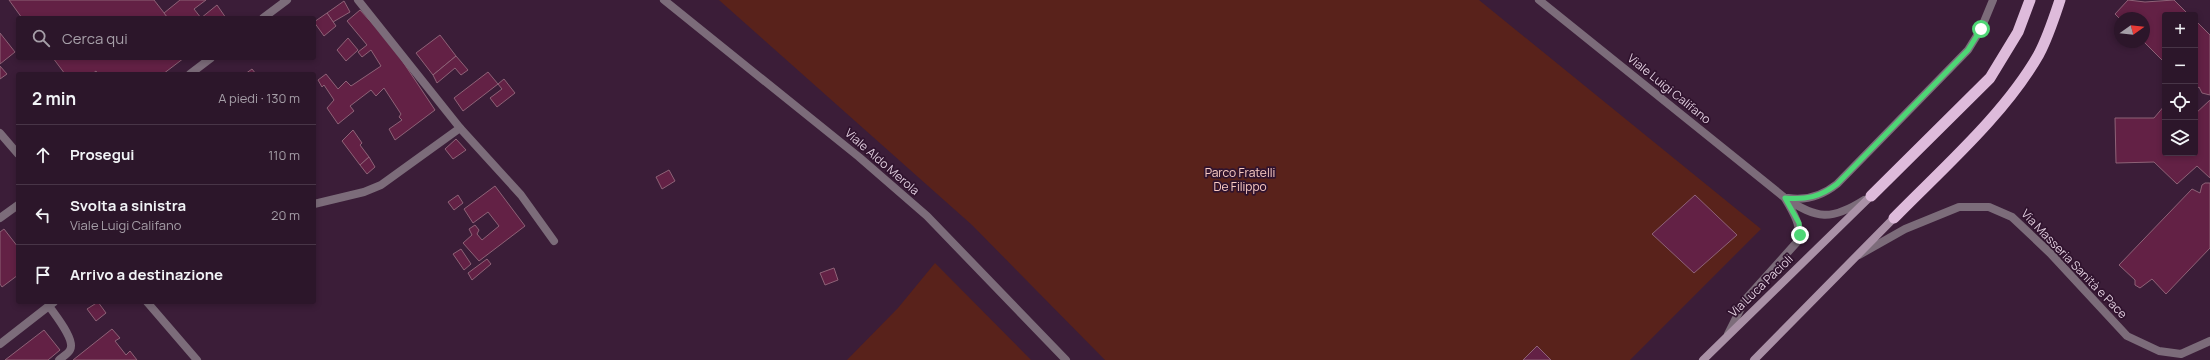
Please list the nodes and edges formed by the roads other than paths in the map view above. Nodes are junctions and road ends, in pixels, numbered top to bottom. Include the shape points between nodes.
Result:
1 (287, 0) edge
2 (358, 0) edge
3 (664, 0) edge
4 (1539, 0) edge
5 (1993, 0) edge
6 (2030, 0) edge
7 (2060, 0) edge
8 (266, 16) edge
9 (208, 60) edge
10 (193, 72) edge
11 (460, 128) junction
12 (0, 133) edge
13 (16, 152) edge
14 (1871, 196) junction
15 (1785, 198) junction
16 (316, 204) edge
17 (16, 206) edge
18 (0, 218) edge
19 (1894, 218) joint
20 (554, 241) dead end
21 (1853, 258) junction
22 (52, 304) edge
23 (149, 304) edge
24 (1728, 334) junction
25 (2210, 341) edge
26 (0, 344) edge
27 (60, 360) edge
28 (197, 360) edge
29 (1066, 360) edge
30 (1703, 360) edge
31 (1754, 360) edge

1 - 8 street
2 - 11 street
3 - 29 street, Viale Aldo Merola via 860,157 927,216
4 - 15 street, Viale Luigi Califano
5 - 15 street via 1981,29 1968,50 1837,184 1812,198
6 - 14 highway via 2018,32 1990,78
7 - 19 highway via 2046,40 2022,81 1985,124
9 - 10 street
11 - 16 street via 381,185 364,192
11 - 20 street via 521,195
12 - 13 street
14 - 15 street, Viale Luigi Califano via 1845,212 1832,215 1805,211
14 - 24 main road, Via Luca Pacioli
15 - 24 street, Viale Luigi Califano via 1799,223 1800,235 1797,242 1745,300
17 - 18 street
19 - 21 main road
21 - 25 street, Via Masseria Sanità e Pace via 1905,229 1959,207 1989,207 2012,217 2050,253 2127,336 2159,351 2182,354
21 - 31 main road
22 - 26 street
22 - 27 street via 71,340 70,351
23 - 28 street
24 - 30 main road, Via Luca Pacioli

